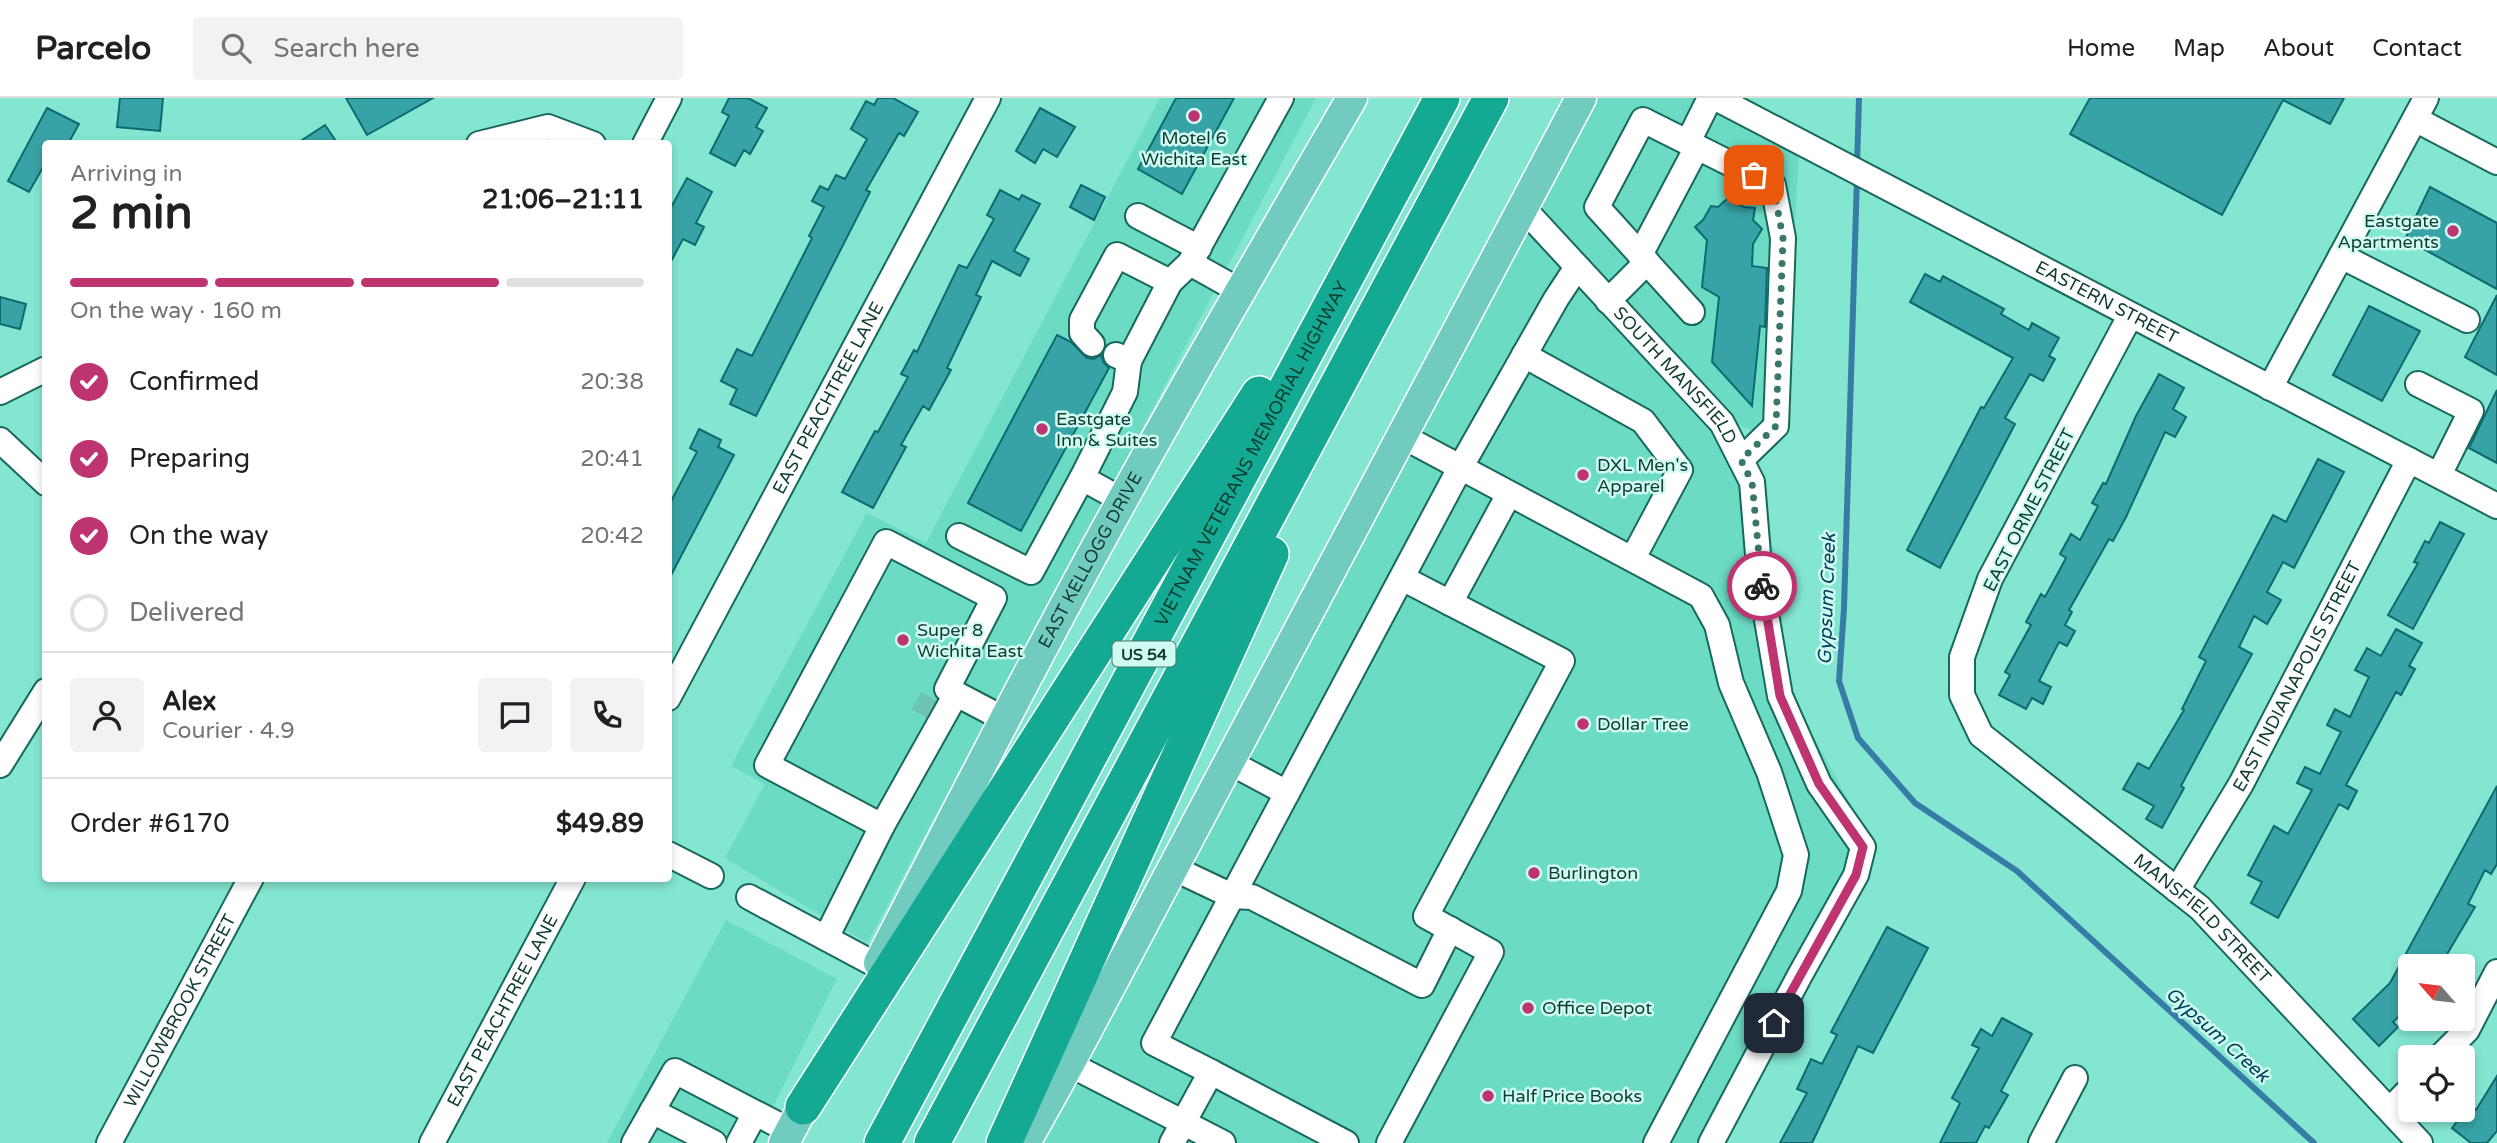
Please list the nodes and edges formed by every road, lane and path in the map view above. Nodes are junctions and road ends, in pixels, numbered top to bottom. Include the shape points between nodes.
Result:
1 (669, 98) edge
2 (988, 98) edge
3 (1282, 98) edge
4 (1352, 98) edge
5 (1442, 98) edge
6 (1556, 98) edge
7 (1581, 98) edge
8 (1710, 98) edge
9 (1716, 98) edge
10 (1493, 99) edge
11 (2420, 108) edge
12 (486, 140) edge
13 (582, 140) edge
14 (647, 140) edge
15 (1692, 145) junction
16 (1553, 150) junction
17 (2497, 162) edge
18 (1406, 164) junction
19 (1522, 208) junction
20 (1138, 216) dead end
21 (1195, 256) junction
22 (2341, 256) junction
23 (1644, 258) junction
24 (1402, 267) junction
25 (1577, 267) junction
26 (1170, 282) junction
27 (1240, 291) junction
28 (1608, 301) junction
29 (1692, 312) dead end
30 (2130, 316) junction
31 (2467, 320) dead end
32 (1092, 344) dead end
33 (1524, 355) junction
34 (42, 371) edge
35 (2418, 384) dead end
36 (2270, 388) junction
37 (0, 392) edge
38 (1402, 436) junction
39 (0, 440) edge
40 (1741, 460) junction
41 (2409, 460) junction
42 (1460, 468) junction
43 (2438, 475) junction
44 (1082, 478) junction
45 (42, 479) edge
46 (1509, 494) junction
47 (1122, 500) junction
48 (2497, 506) edge
49 (959, 536) dead end
50 (1633, 558) junction
51 (1402, 578) junction
52 (1450, 603) junction
53 (672, 690) edge
54 (42, 697) edge
55 (939, 699) junction
56 (1969, 712) joint
57 (1004, 719) junction
58 (927, 745) junction
59 (1229, 762) junction
60 (0, 765) edge
61 (1287, 793) junction
62 (882, 826) junction
63 (672, 856) edge
64 (1173, 868) junction
65 (711, 876) dead end
66 (249, 882) edge
67 (571, 882) edge
68 (2177, 890) junction
69 (1233, 896) junction
70 (750, 897) dead end
71 (1450, 929) junction
72 (826, 938) junction
73 (877, 966) junction
74 (2497, 972) edge
75 (2452, 1045) edge
76 (1069, 1064) junction
77 (1211, 1072) junction
78 (2075, 1078) dead end
79 (2398, 1102) edge
80 (2390, 1110) junction
81 (652, 1111) junction
82 (755, 1113) junction
83 (792, 1127) edge
84 (1178, 1133) edge
85 (109, 1143) edge
86 (432, 1143) edge
87 (634, 1143) edge
88 (714, 1143) edge
89 (738, 1143) edge
90 (882, 1143) edge
91 (932, 1143) edge
92 (1004, 1143) edge
93 (1025, 1143) edge
94 (1223, 1143) edge
95 (1346, 1143) edge
96 (1389, 1143) edge
97 (1657, 1143) edge
98 (1711, 1143) edge
99 (2041, 1143) edge
100 (2420, 1143) edge

1 - 14 street
2 - 53 street, EAST PEACHTREE LANE
3 - 21 street
4 - 27 main road, EAST KELLOGG DRIVE
5 - 18 highway, VIETNAM VETERANS MEMORIAL HIGHWAY / US 54
6 - 16 main road via 1560,116
7 - 16 main road
8 - 15 street
9 - 30 street, EASTERN STREET
10 - 24 highway, US 54
11 - 17 street
11 - 22 street
12 - 13 street via 548,127
15 - 23 street
15 - 23 street via 1643,120 1597,207
15 - 40 street via 1773,185 1783,238 1776,426
16 - 19 main road
18 - 83 highway
18 - 90 highway, VIETNAM VETERANS MEMORIAL HIGHWAY / US 54
19 - 25 street, SOUTH MANSFIELD
19 - 38 main road
20 - 21 street
21 - 26 street
21 - 27 street
22 - 31 street
22 - 36 street
23 - 28 street
23 - 29 street
24 - 91 highway, US 54
24 - 92 highway
25 - 28 street, SOUTH MANSFIELD
25 - 33 street
26 - 32 street via 1117,255 1082,320 1082,333
26 - 44 street via 1122,358 1125,392
27 - 47 main road, EAST KELLOGG DRIVE
28 - 40 street, SOUTH MANSFIELD via 1722,424
30 - 36 street, EASTERN STREET
30 - 56 street, EAST ORME STREET via 1990,579 1962,657 1962,695
33 - 42 street
33 - 50 street via 1643,421 1680,470
34 - 37 street
35 - 43 street via 2471,411
36 - 41 street, EASTERN STREET
38 - 42 street
38 - 59 main road
39 - 45 street
40 - 98 street, SOUTH MANSFIELD via 1752,482 1760,579 1780,696 1819,784 1863,847 1856,875
41 - 43 street, EASTERN STREET
41 - 68 street, EAST INDIANAPOLIS STREET via 2241,784
42 - 46 street
42 - 51 street
43 - 48 street, EASTERN STREET
44 - 47 street
44 - 49 street via 1031,572
46 - 50 street
46 - 52 street
47 - 57 main road, EAST KELLOGG DRIVE
50 - 97 street via 1701,596 1717,625 1731,683 1769,772 1796,855 1789,891
51 - 52 street
51 - 61 street
52 - 71 street via 1562,661 1426,916
54 - 60 street
55 - 57 street
55 - 58 street
55 - 58 street via 921,734
55 - 62 street via 994,598 886,542 767,765
56 - 68 street, MANSFIELD STREET via 1980,735
57 - 73 main road, EAST KELLOGG DRIVE
58 - 62 street
59 - 61 street
59 - 64 main road
61 - 69 street
62 - 72 street
63 - 65 street
64 - 69 street
64 - 76 main road
66 - 85 street, WILLOWBROOK STREET
67 - 86 street, EAST PEACHTREE LANE
68 - 80 street, MANSFIELD STREET via 2200,908
69 - 71 street via 1252,897 1422,985
69 - 77 street via 1154,1042
70 - 72 street
71 - 96 street via 1491,952
72 - 73 street
73 - 83 main road, EAST KELLOGG DRIVE
74 - 75 street via 2466,1030
76 - 84 street
76 - 93 main road
77 - 84 street
77 - 95 street
78 - 99 street
79 - 80 street
80 - 100 street, MANSFIELD STREET
81 - 82 street via 675,1071
81 - 87 street
81 - 88 street
82 - 83 street
82 - 89 street
84 - 94 street

